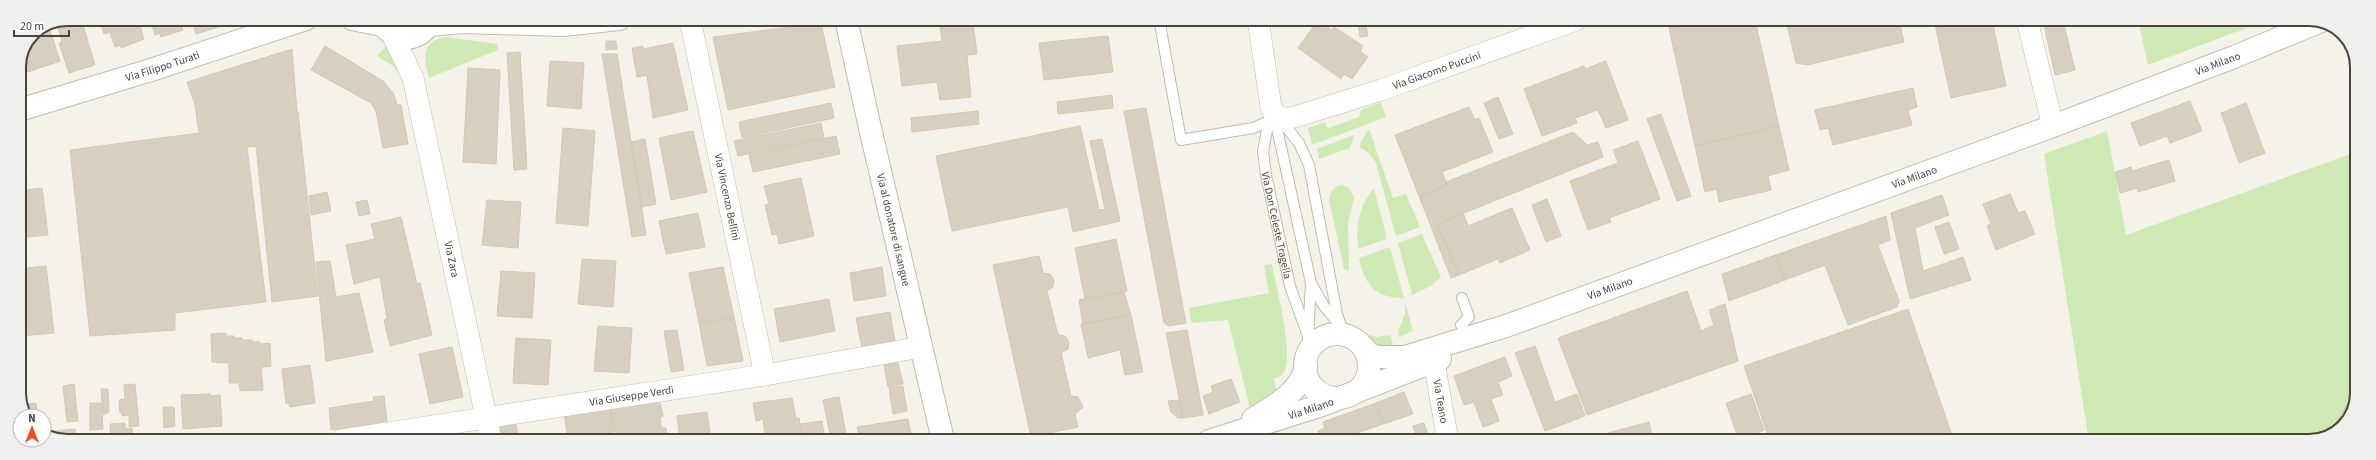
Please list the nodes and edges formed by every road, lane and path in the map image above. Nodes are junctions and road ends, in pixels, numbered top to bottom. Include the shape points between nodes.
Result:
1 (285, 26) edge
2 (385, 26) edge
3 (426, 26) edge
4 (691, 26) edge
5 (848, 26) edge
6 (1160, 26) edge
7 (1259, 26) edge
8 (1559, 26) edge
9 (2028, 26) edge
10 (2309, 26) edge
11 (413, 78) junction
12 (26, 108) edge
13 (1277, 117) junction
14 (2053, 126) junction
15 (1311, 283) junction
16 (1462, 298) dead end
17 (1461, 325) dead end
18 (1506, 326) junction
19 (1351, 338) junction
20 (921, 347) junction
21 (1307, 354) junction
22 (1434, 362) junction
23 (765, 375) junction
24 (1348, 396) junction
25 (486, 419) junction
26 (383, 434) edge
27 (490, 434) edge
28 (942, 434) edge
29 (1224, 434) edge
30 (1229, 434) edge
31 (1447, 434) edge

1 - 12 street, Via Filippo Turati
2 - 3 street via 406,39
2 - 11 street, Via Zara
3 - 11 street, Via Zara via 415,52
4 - 23 street, Via Vincenzo Bellini
5 - 20 street, Via al donatore di sangue
6 - 13 lane via 1181,140 1249,129
7 - 13 street, Via Don Celeste Tragella
8 - 13 street, Via Giacomo Puccini via 1381,90
9 - 14 street
10 - 14 street, Via Milano
11 - 25 street, Via Zara
13 - 15 lane, Via Don Celeste Tragella
13 - 19 lane via 1299,143 1309,165 1337,314
13 - 21 lane, Via Don Celeste Tragella via 1264,152 1266,175
14 - 18 street, Via Milano
15 - 19 lane via 1318,297
15 - 21 lane
16 - 17 lane via 1469,317
18 - 19 street, Via Milano via 1405,357 1378,357 1369,354
18 - 22 street, Via Milano
19 - 21 street via 1334,335 1324,338 1314,344
19 - 24 street via 1368,360 1368,375 1361,388
20 - 23 street, Via Giuseppe Verdi
20 - 28 street, Via al donatore di sangue
21 - 24 street via 1308,379 1320,393 1332,398
21 - 29 street, Via Milano via 1304,374 1281,401
22 - 24 street, Via Milano
22 - 31 street, Via Teano
23 - 25 street, Via Giuseppe Verdi
24 - 30 street, Via Milano
25 - 26 street, Via Giuseppe Verdi
25 - 27 street, Via Zara

